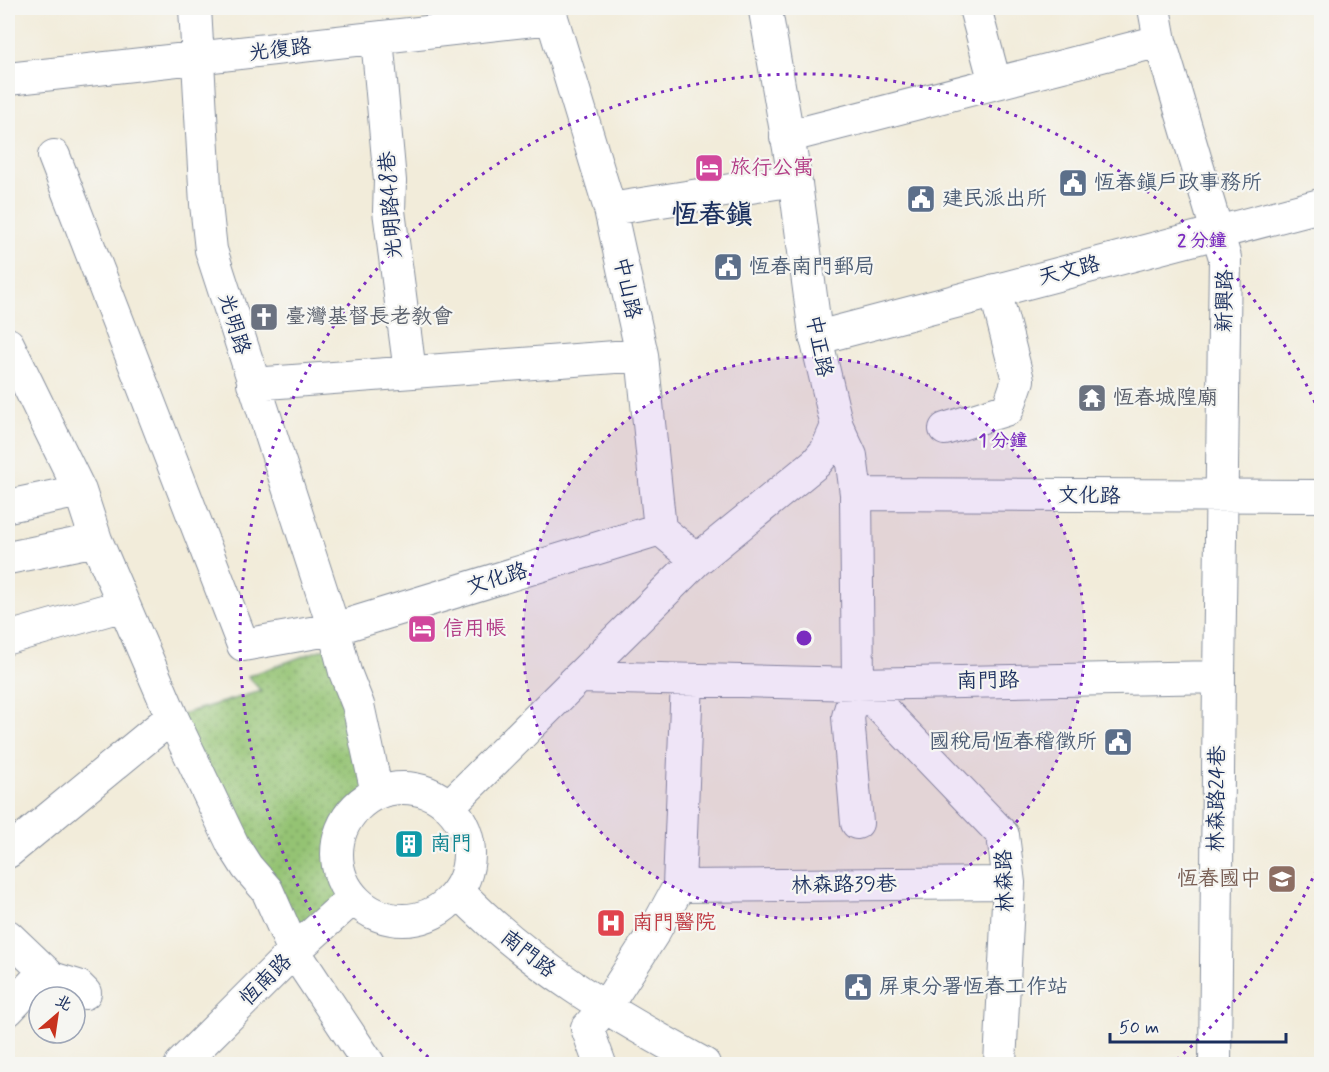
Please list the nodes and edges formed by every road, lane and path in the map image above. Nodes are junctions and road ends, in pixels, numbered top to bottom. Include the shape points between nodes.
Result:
1 (195, 8) edge
2 (765, 8) edge
3 (975, 8) edge
4 (1154, 8) edge
5 (551, 13) edge
6 (377, 38) junction
7 (1160, 41) junction
8 (198, 59) junction
9 (8, 79) edge
10 (995, 83) junction
11 (786, 137) junction
12 (54, 156) dead end
13 (795, 180) junction
14 (1322, 205) edge
15 (610, 209) junction
16 (1217, 234) junction
17 (994, 290) junction
18 (816, 338) junction
19 (8, 344) edge
20 (642, 355) junction
21 (410, 372) junction
22 (253, 384) junction
23 (837, 426) junction
24 (945, 429) dead end
25 (80, 491) junction
26 (856, 494) junction
27 (1322, 496) edge
28 (1222, 498) junction
29 (8, 506) edge
30 (660, 529) junction
31 (96, 540) junction
32 (8, 558) edge
33 (697, 560) junction
34 (124, 605) junction
35 (334, 629) junction
36 (8, 638) edge
37 (579, 677) junction
38 (1219, 677) junction
39 (687, 680) junction
40 (858, 684) junction
41 (172, 717) junction
42 (377, 793) junction
43 (449, 806) junction
44 (857, 823) dead end
45 (8, 852) edge
46 (1009, 883) junction
47 (679, 886) junction
48 (458, 891) junction
49 (353, 898) junction
50 (8, 936) edge
51 (294, 951) junction
52 (45, 971) junction
53 (75, 985) edge
54 (605, 1008) junction
55 (8, 1010) edge
56 (181, 1065) edge
57 (369, 1065) edge
58 (600, 1065) edge
59 (704, 1065) edge
60 (999, 1065) edge
61 (1215, 1065) edge

1 - 8 street, 光明路
2 - 11 main road, 中正路
3 - 10 street
4 - 7 street, 新興路
5 - 6 street, 光復路
5 - 15 street, 中山路
6 - 8 street, 光復路
6 - 21 street, 光明路48巷 via 390,181 388,211
7 - 10 street
7 - 16 street, 新興路
8 - 9 street, 光復路
8 - 22 street, 光明路 via 211,250
10 - 11 street
11 - 13 main road, 中正路
12 - 35 street via 243,645
13 - 15 street
13 - 18 main road, 中正路
14 - 16 main road, 天文路
15 - 20 street, 中山路
16 - 17 main road, 天文路
16 - 28 street, 新興路 via 1226,258
17 - 18 main road, 天文路
17 - 24 street via 1018,380 1008,409
18 - 23 street, 中正路
19 - 25 street
20 - 21 street
20 - 30 street, 中山路
21 - 22 street
22 - 35 street, 光明路
23 - 26 street, 中正路 via 851,456
23 - 33 street via 816,463
25 - 29 street
25 - 31 street
26 - 28 street, 文化路
26 - 40 street, 中正路
27 - 28 street, 文化路
28 - 38 street
30 - 33 street
30 - 35 street, 文化路
31 - 32 street
31 - 34 street
33 - 37 street
34 - 36 street
34 - 41 street
35 - 42 street, 光明路 via 358,705
37 - 39 street, 南門路
37 - 43 street
38 - 40 street, 南門路
38 - 61 street, 林森路24巷
39 - 40 street, 南門路
39 - 47 street
40 - 44 street, 中正路 via 848,717
40 - 46 street, 林森路 via 1003,835
41 - 45 street
41 - 51 street via 234,845 267,890
42 - 43 street via 392,788 423,791
42 - 49 street via 359,804 346,819 338,839 336,860
43 - 48 street via 459,818 469,847 467,870
46 - 47 street, 林森路39巷
46 - 60 street, 林森路
47 - 54 street
48 - 49 street via 436,912 407,920 378,915
48 - 54 street, 南門路 via 527,956
49 - 51 street, 恆南路
50 - 52 street
51 - 56 street, 恆南路
51 - 57 street
52 - 53 street via 52,978
52 - 55 street
54 - 58 street via 587,1028
54 - 59 street, 南門路

